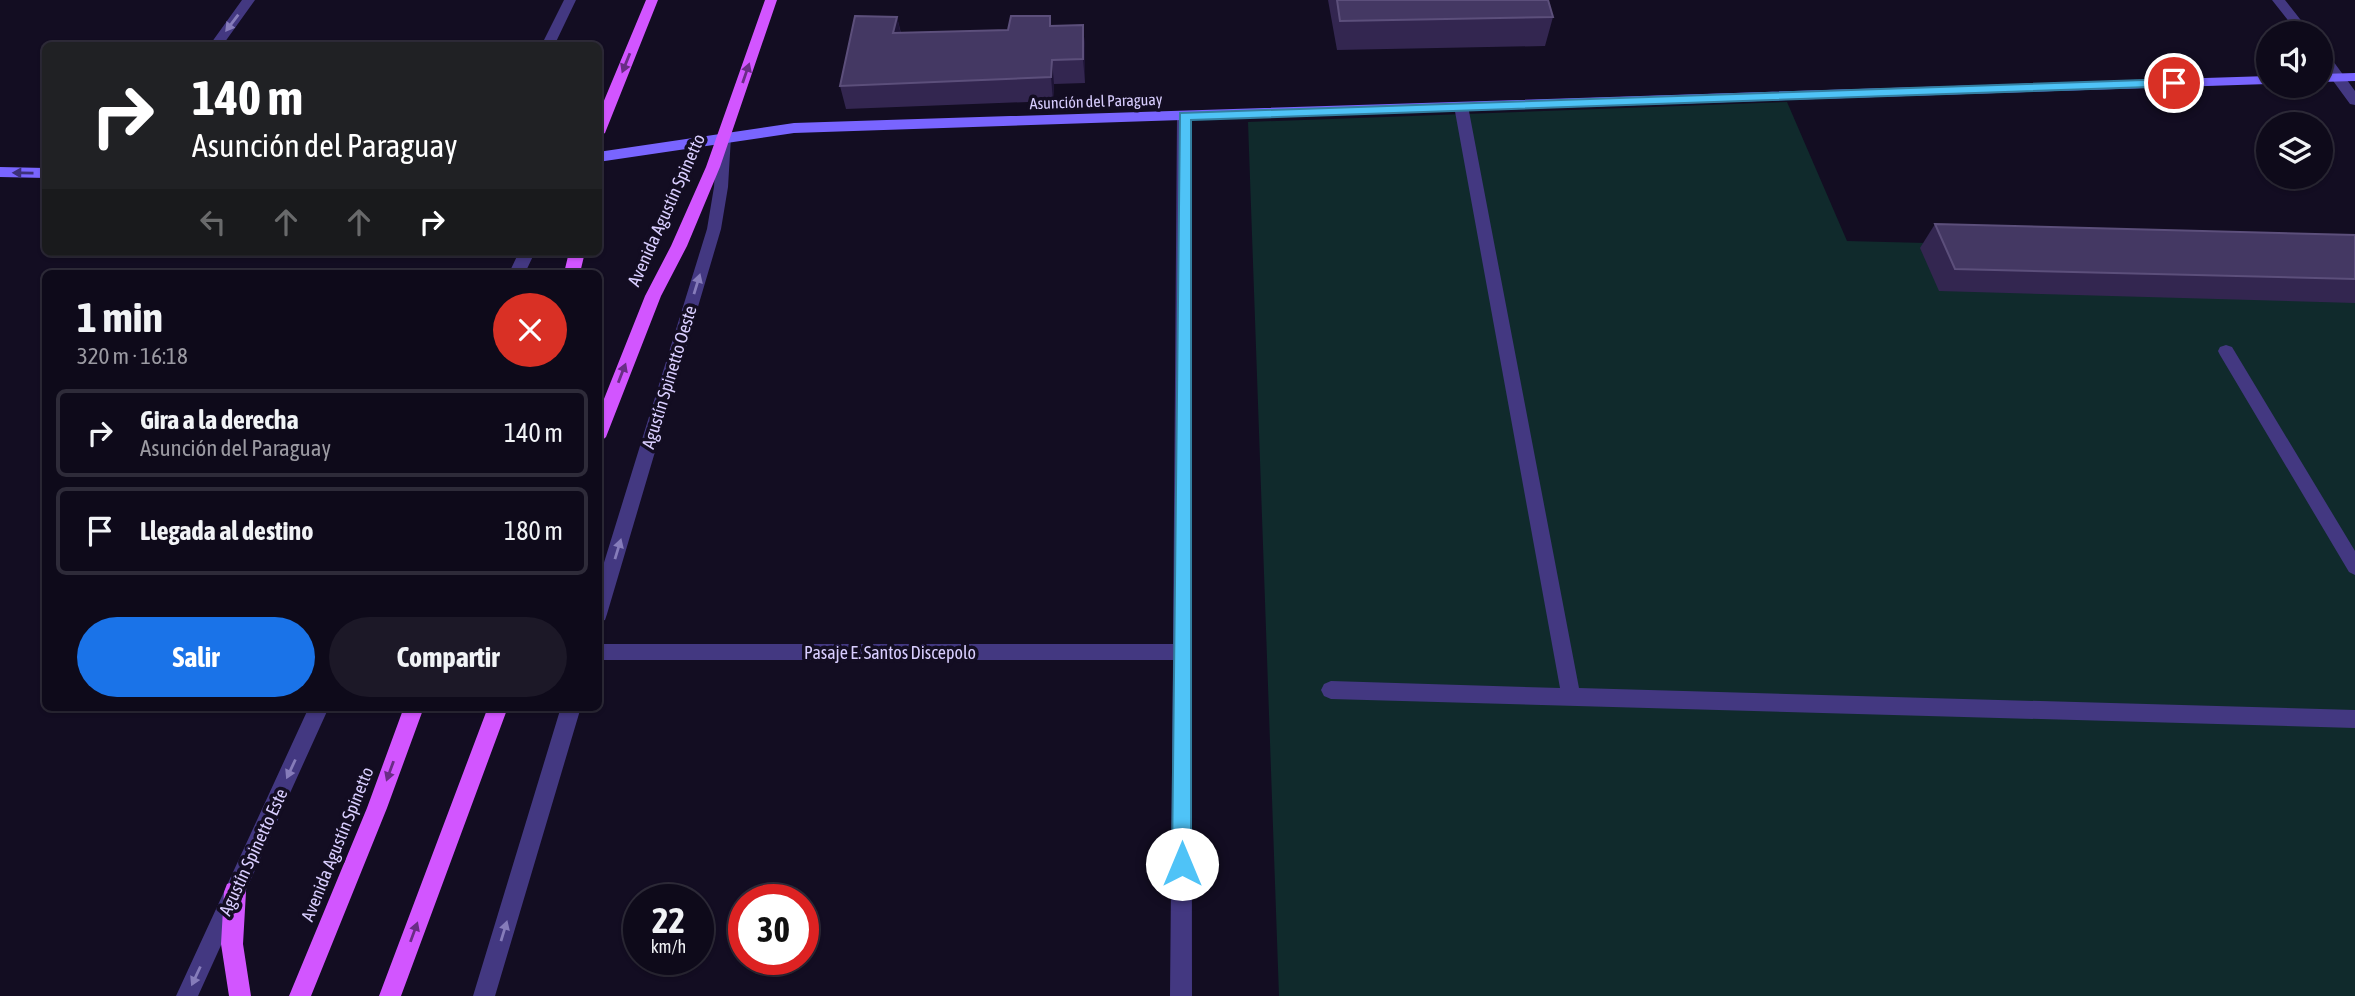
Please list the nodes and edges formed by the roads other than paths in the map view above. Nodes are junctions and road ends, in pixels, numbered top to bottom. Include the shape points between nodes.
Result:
1 (249, 0) edge
2 (570, 0) edge
3 (652, 0) edge
4 (771, 0) edge
5 (2278, 0) edge
6 (2295, 21) edge
7 (218, 42) edge
8 (549, 42) edge
9 (2333, 70) edge
10 (2333, 77) edge
11 (2338, 77) junction
12 (2355, 77) edge
13 (2256, 79) edge
14 (2355, 101) edge
15 (1461, 106) junction
16 (1184, 116) junction
17 (602, 123) edge
18 (724, 137) junction
19 (602, 156) edge
20 (0, 172) edge
21 (42, 173) edge
22 (2225, 351) dead end
23 (602, 427) edge
24 (2355, 567) edge
25 (602, 601) edge
26 (602, 652) edge
27 (1182, 653) junction
28 (1331, 690) dead end
29 (1572, 696) junction
30 (317, 711) edge
31 (412, 711) edge
32 (497, 711) edge
33 (570, 711) edge
34 (2355, 719) edge
35 (235, 892) junction
36 (187, 996) edge
37 (240, 996) edge
38 (300, 996) edge
39 (390, 996) edge
40 (484, 996) edge
41 (1181, 996) edge

1 -> 7 street
2 - 8 street
3 -> 17 main road
18 -> 4 main road, Avenida Agustín Spinetto
5 - 6 street
9 - 11 street
10 - 11 main road
11 - 12 main road
11 - 14 street
13 - 15 main road, Asunción del Paraguay
15 - 16 main road, Asunción del Paraguay
15 - 29 street
16 - 18 main road, Asunción del Paraguay via 794,128
16 - 27 street
18 - 19 main road, Asunción del Paraguay
23 -> 18 main road, Avenida Agustín Spinetto via 643,320
25 -> 18 street, Agustín Spinetto Oeste via 714,229
21 -> 20 main road
22 - 24 street
26 - 27 street, Pasaje E. Santos Discepolo
27 - 41 street
28 - 29 street
29 - 34 street
30 -> 35 street, Agustín Spinetto Este
31 -> 38 main road, Avenida Agustín Spinetto
39 -> 32 main road
40 -> 33 street
35 -> 36 street, Agustín Spinetto Este
35 - 37 main road via 232,944

